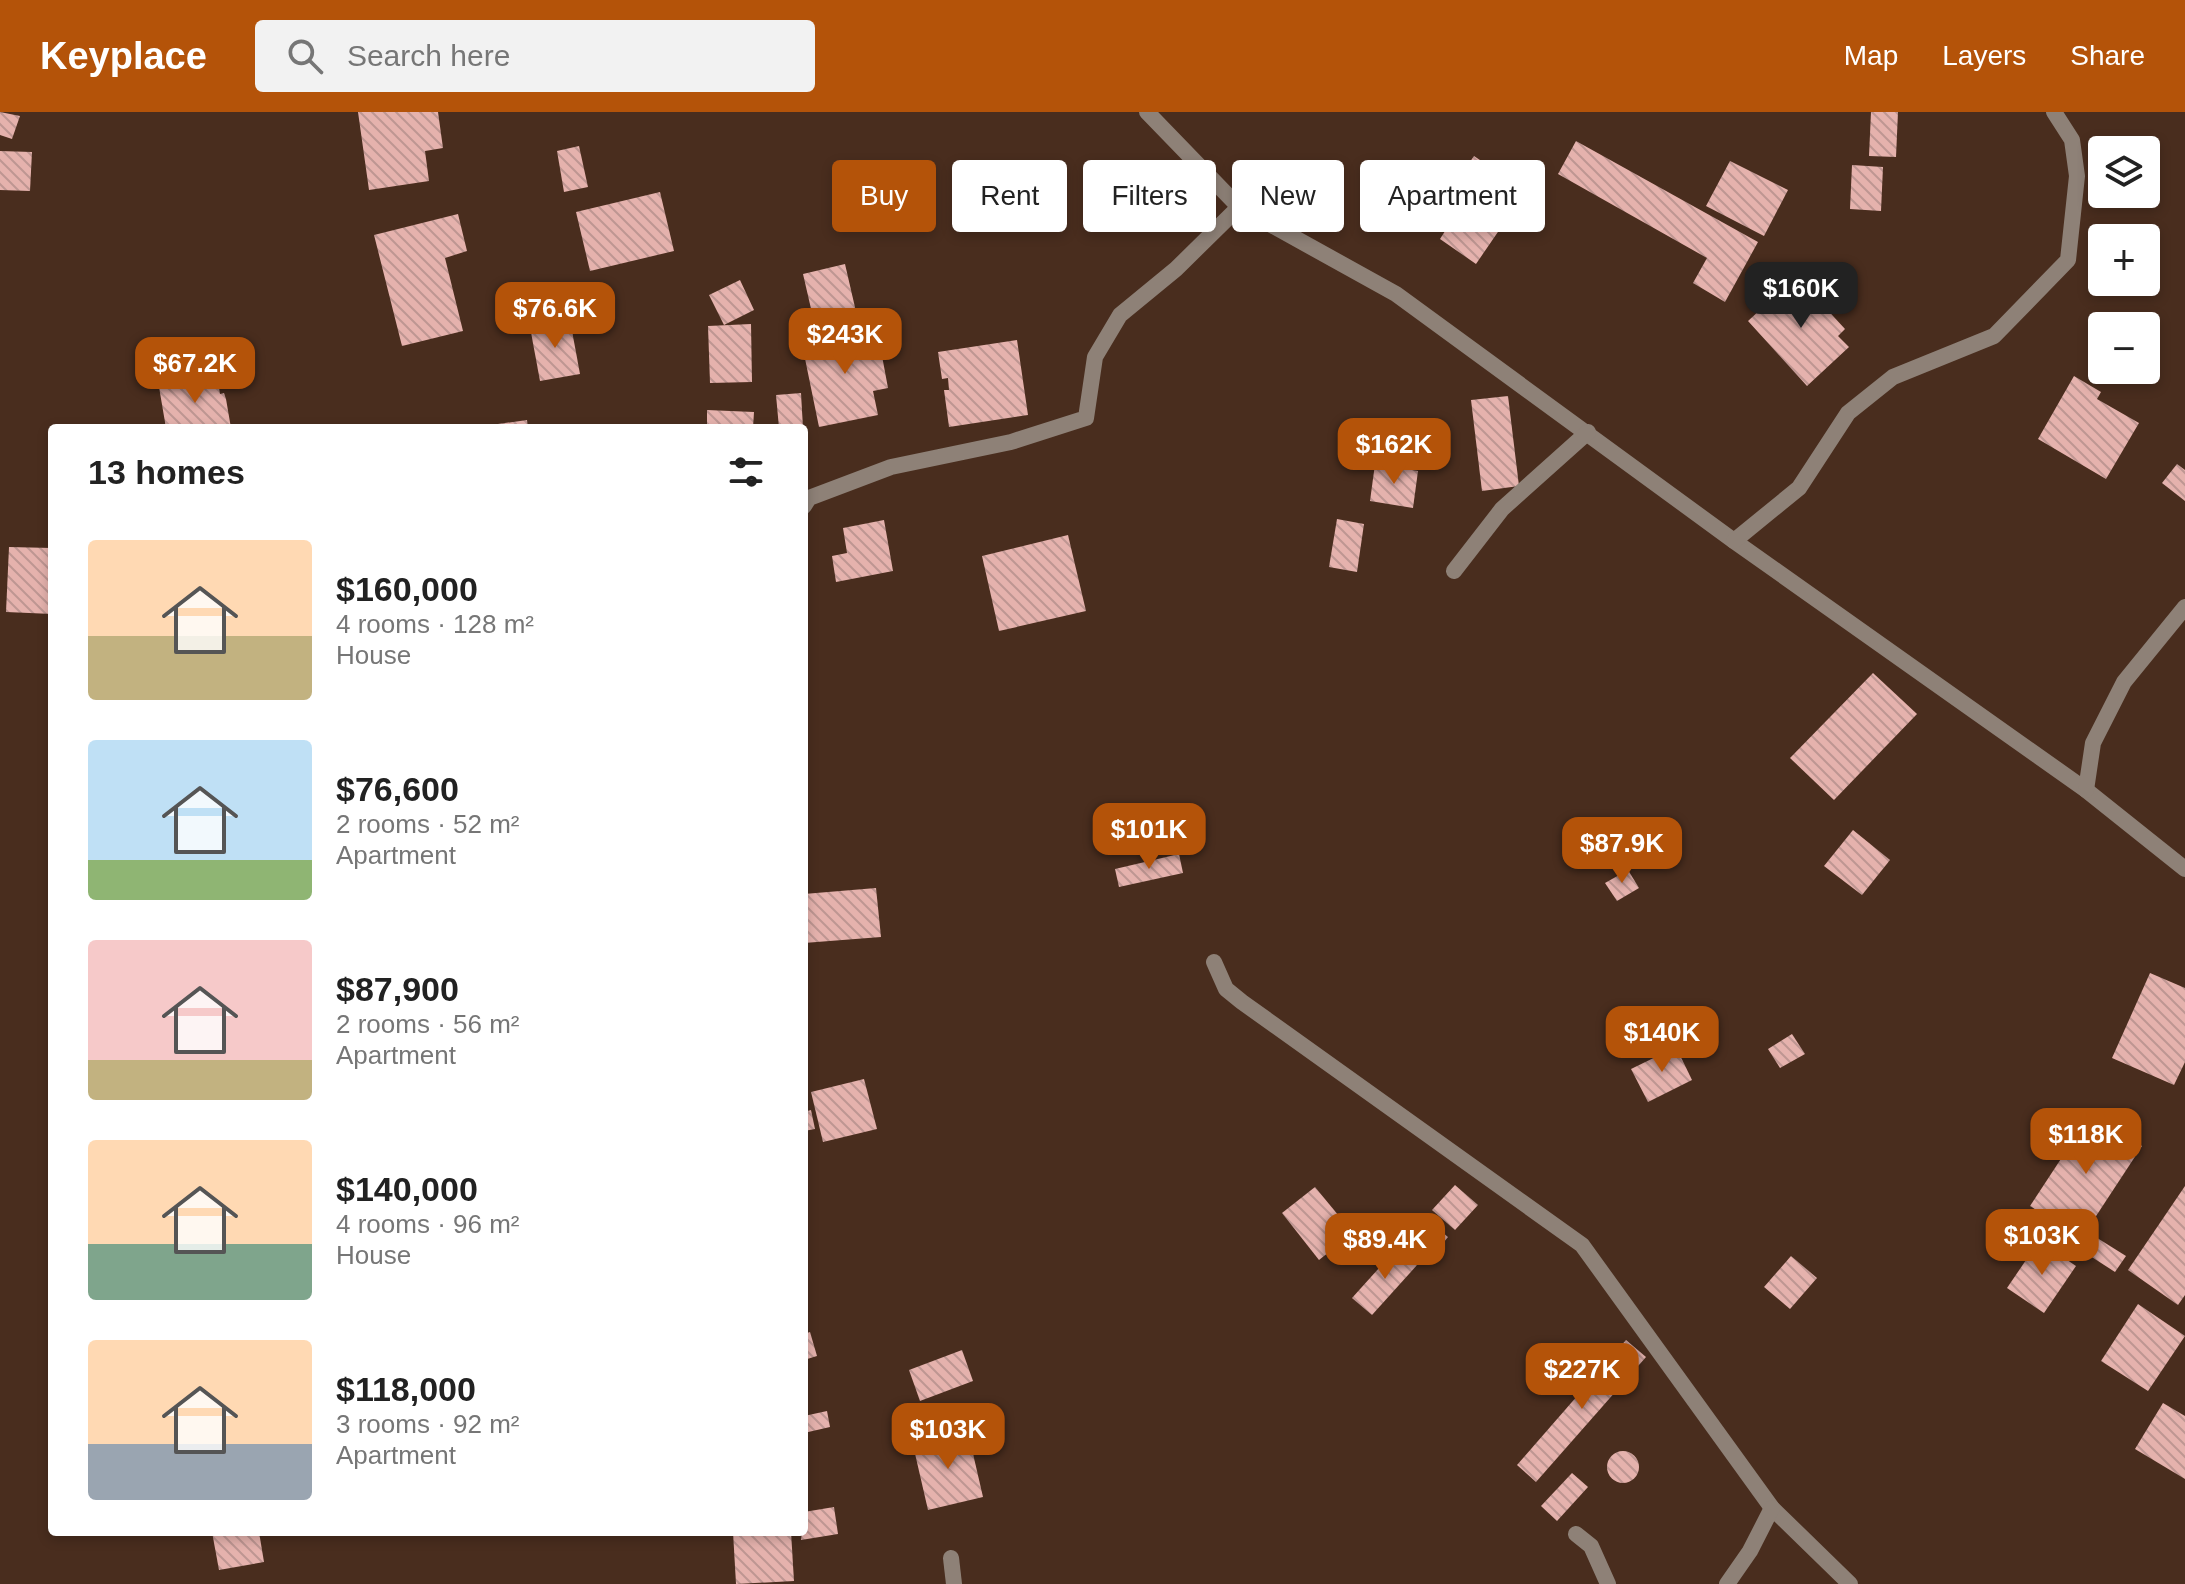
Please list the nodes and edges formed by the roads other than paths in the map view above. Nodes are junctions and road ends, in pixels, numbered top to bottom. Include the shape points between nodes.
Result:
1 (1147, 112) edge
2 (2054, 112) edge
3 (1232, 200) edge
4 (1232, 214) edge
5 (1284, 232) edge
6 (1588, 432) junction
7 (808, 500) edge
8 (1734, 541) junction
9 (1454, 571) dead end
10 (2185, 607) edge
11 (2086, 790) junction
12 (2185, 869) edge
13 (1214, 962) dead end
14 (1772, 1508) junction
15 (1576, 1534) dead end
16 (951, 1558) dead end
17 (954, 1584) edge
18 (1608, 1584) edge
19 (1727, 1584) edge
20 (1850, 1584) edge

1 - 3 street
2 - 8 street via 2072,140 2077,176 2068,260 1994,336 1893,377 1848,413 1799,488
4 - 7 street via 1120,315 1095,357 1086,418 1011,442 891,467
5 - 6 street via 1396,294
6 - 8 street
6 - 9 street via 1502,509
8 - 11 street
10 - 11 street via 2124,682 2093,743
11 - 12 street
13 - 14 street via 1226,989 1242,1002 1582,1245
14 - 19 street
14 - 20 street
15 - 18 street via 1591,1546
16 - 17 street

